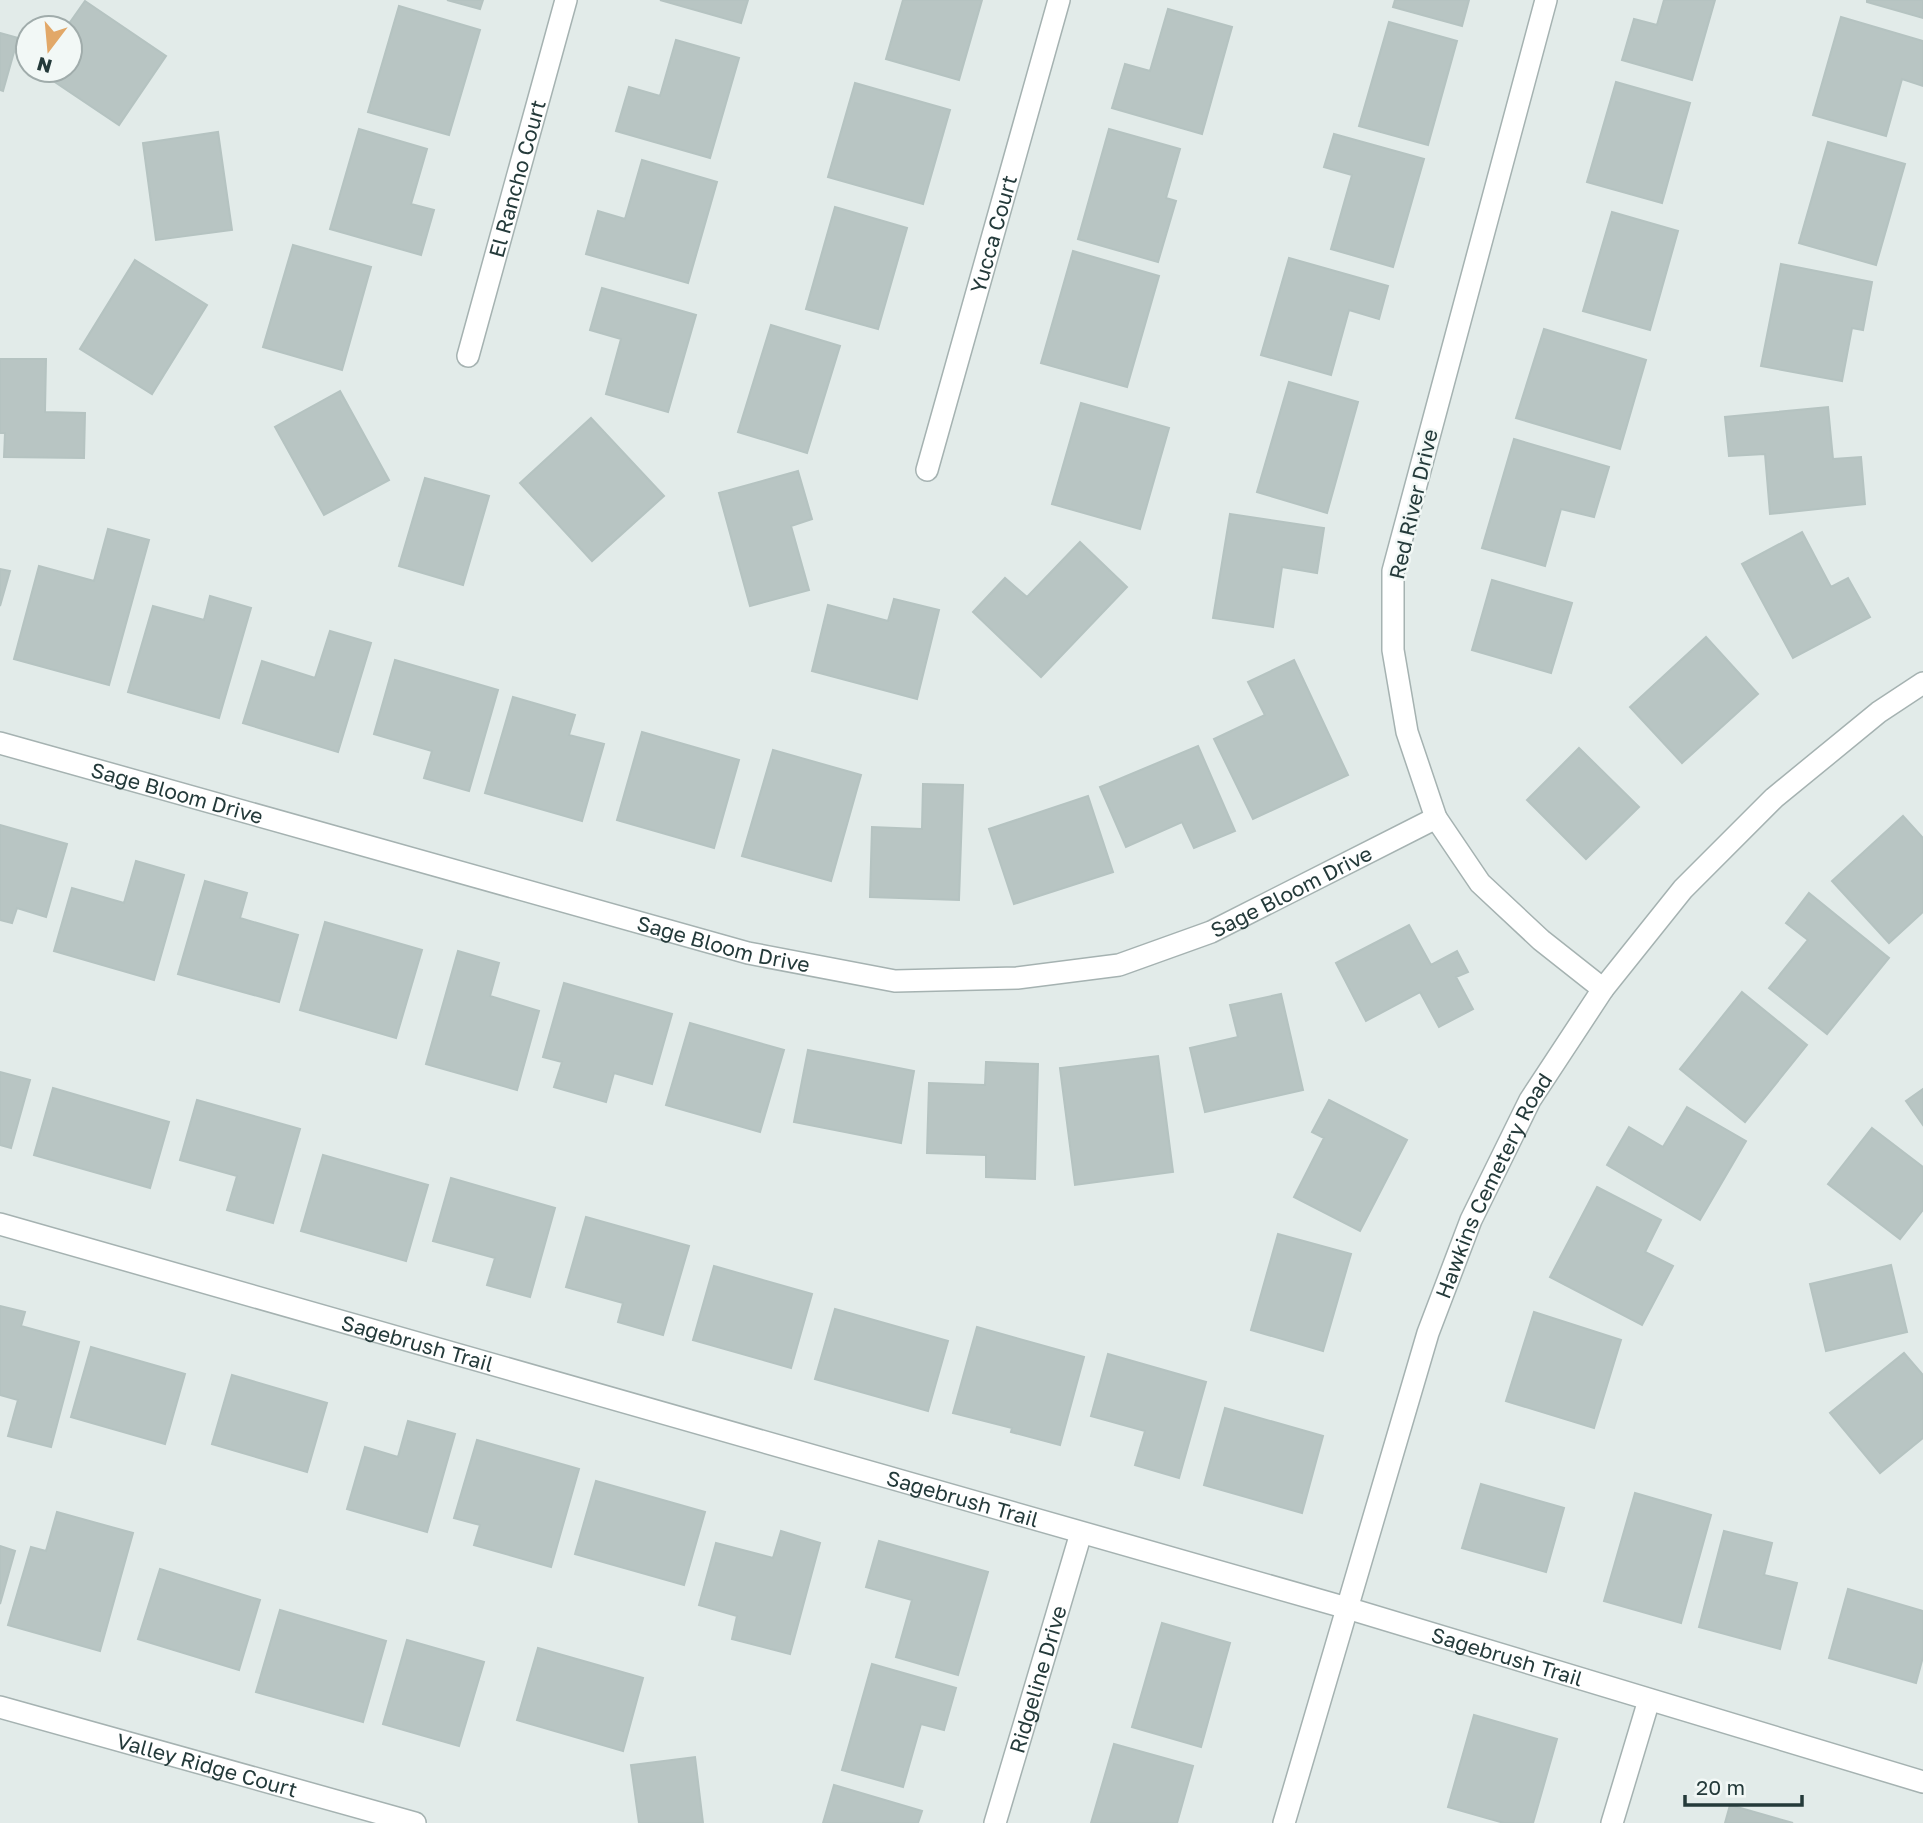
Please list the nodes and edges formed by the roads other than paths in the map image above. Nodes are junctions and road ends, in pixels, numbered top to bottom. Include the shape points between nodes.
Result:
1 (566, 0) edge
2 (1059, 0) edge
3 (1545, 0) edge
4 (468, 356) dead end
5 (927, 470) dead end
6 (1923, 683) edge
7 (0, 743) edge
8 (1436, 818) junction
9 (1603, 989) junction
10 (0, 1224) edge
11 (1081, 1533) junction
12 (1347, 1608) junction
13 (1649, 1700) junction
14 (0, 1707) edge
15 (1923, 1782) edge
16 (415, 1823) edge
17 (995, 1823) edge
18 (1284, 1823) edge
19 (1612, 1823) edge

1 - 4 street, El Rancho Court
2 - 5 street, Yucca Court
3 - 8 street, Red River Drive via 1393,571 1394,650 1407,732
6 - 9 street, Hawkins Cemetery Road via 1879,712 1774,798 1684,889
7 - 8 street, Sage Bloom Drive via 748,953 895,981 1017,978 1119,965 1211,932
8 - 9 street, Red River Drive via 1480,883
9 - 12 street, Hawkins Cemetery Road via 1530,1100 1471,1220 1428,1333
10 - 11 street, Sagebrush Trail
11 - 12 street, Sagebrush Trail
11 - 17 street, Ridgeline Drive
12 - 13 street, Sagebrush Trail
12 - 18 street, Hawkins Cemetery Road
13 - 15 street, Sagebrush Trail
13 - 19 street
14 - 16 street, Valley Ridge Court

